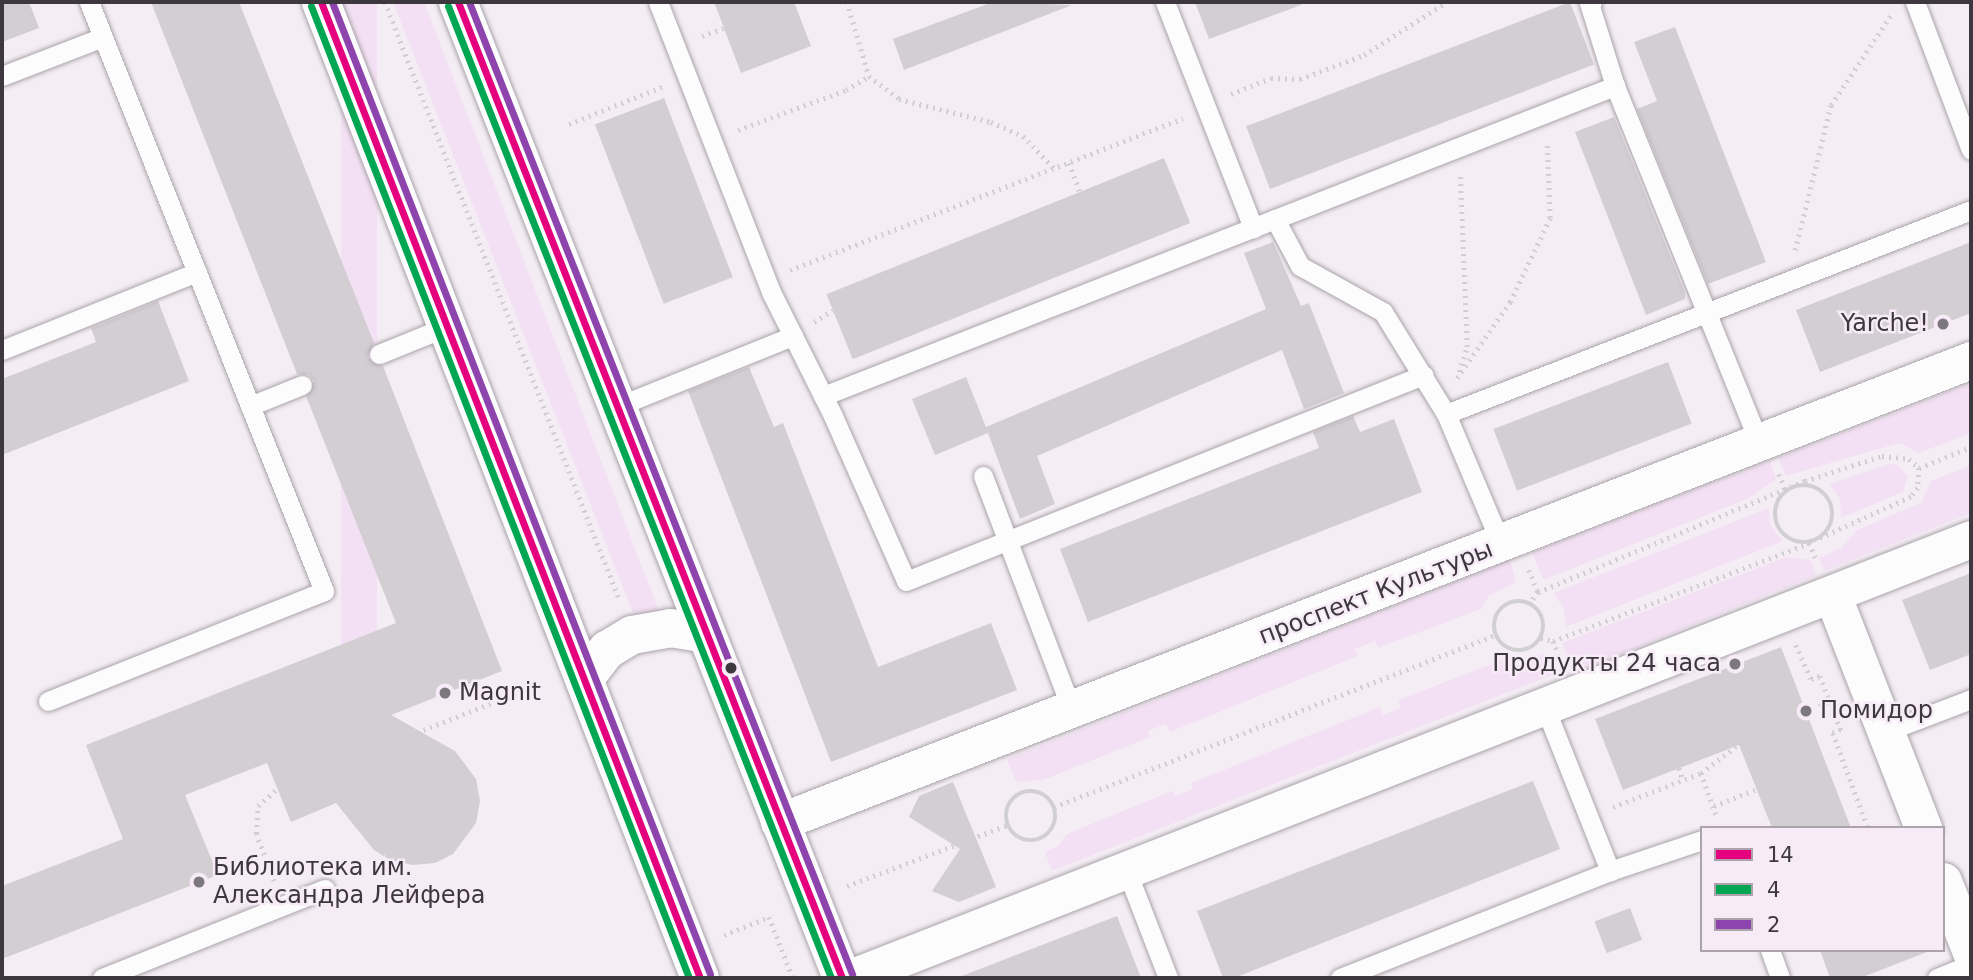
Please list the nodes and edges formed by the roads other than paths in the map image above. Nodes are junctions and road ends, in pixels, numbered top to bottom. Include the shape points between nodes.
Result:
1 (89, 2) edge
2 (321, 2) edge
3 (458, 2) edge
4 (658, 2) edge
5 (1165, 2) edge
6 (1592, 2) edge
7 (1915, 2) edge
8 (103, 37) junction
9 (2, 76) edge
10 (1615, 86) junction
11 (1971, 150) edge
12 (1971, 210) edge
13 (1275, 219) junction
14 (1253, 228) junction
15 (197, 272) junction
16 (1706, 311) junction
17 (448, 326) junction
18 (793, 336) junction
19 (2, 350) edge
20 (379, 354) dead end
21 (1971, 360) edge
22 (1423, 374) junction
23 (302, 385) dead end
24 (823, 396) junction
25 (250, 406) junction
26 (616, 407) junction
27 (1451, 412) junction
28 (1759, 443) junction
29 (982, 476) dead end
30 (1971, 539) edge
31 (1005, 542) junction
32 (1513, 552) junction
33 (1832, 594) junction
34 (706, 634) junction
35 (585, 678) junction
36 (1971, 699) edge
37 (48, 701) dead end
38 (1544, 705) junction
39 (1072, 710) junction
40 (1885, 732) junction
41 (779, 822) junction
42 (1922, 826) edge
43 (1700, 841) edge
44 (1126, 869) junction
45 (1609, 871) junction
46 (1945, 886) edge
47 (325, 890) dead end
48 (1771, 952) edge
49 (1971, 952) edge
50 (1971, 964) edge
51 (102, 978) edge
52 (700, 978) edge
53 (842, 978) edge
54 (850, 978) edge
55 (1168, 978) edge
56 (1340, 978) edge
57 (1780, 978) edge
58 (1937, 978) edge

1 - 8 lane
2 - 17 main road
3 - 26 main road
4 - 18 lane via 766,279
5 - 14 lane
6 - 10 lane
7 - 11 lane
8 - 9 lane
8 - 15 lane
10 - 13 lane
10 - 16 lane
12 - 16 lane
13 - 14 lane
13 - 22 lane via 1300,266 1383,312
14 - 24 lane
15 - 19 lane
15 - 25 lane
16 - 27 lane
16 - 28 lane
17 - 20 lane
17 - 35 main road
18 - 24 lane
18 - 26 lane
21 - 28 street, проспект Культуры
22 - 27 lane
22 - 31 lane
23 - 25 lane
24 - 31 lane via 906,581
25 - 37 lane via 324,591
26 - 34 main road
27 - 32 lane
28 - 32 street, проспект Культуры
29 - 31 lane
30 - 33 street
31 - 39 lane
32 - 39 street, проспект Культуры
33 - 38 street
33 - 40 street
34 - 35 main road via 670,628 632,635 607,650
34 - 41 main road
35 - 52 main road
36 - 40 lane
38 - 44 street
38 - 45 lane
39 - 41 street, проспект Культуры
40 - 42 street
41 - 53 main road
43 - 45 lane
44 - 54 street
44 - 55 lane
45 - 56 lane
46 - 49 street
47 - 51 lane
48 - 57 lane
50 - 58 lane

